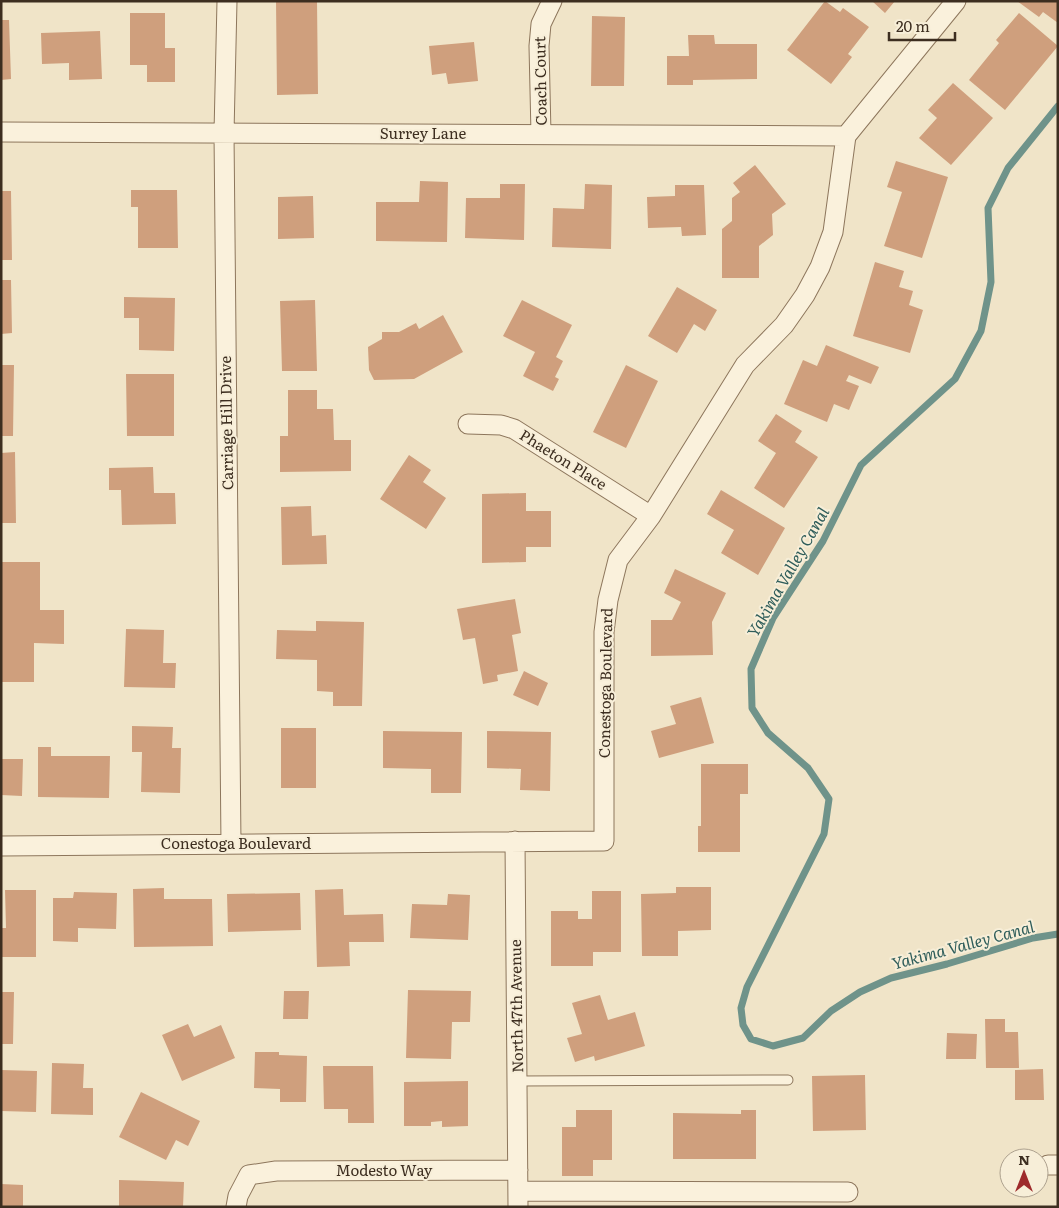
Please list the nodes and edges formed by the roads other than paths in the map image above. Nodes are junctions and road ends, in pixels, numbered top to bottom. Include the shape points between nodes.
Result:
1 (227, 1) edge
2 (552, 1) edge
3 (956, 1) edge
4 (1, 132) edge
5 (224, 133) junction
6 (541, 134) junction
7 (846, 136) junction
8 (468, 424) dead end
9 (650, 516) junction
10 (515, 841) junction
11 (231, 844) junction
12 (1, 846) edge
13 (788, 1080) dead end
14 (518, 1081) junction
15 (518, 1170) junction
16 (848, 1192) dead end
17 (518, 1199) edge
18 (236, 1207) edge

1 - 5 street, Carriage Hill Drive
2 - 6 street, Coach Court via 541,24 539,38
3 - 7 street
4 - 5 street, Surrey Lane
5 - 6 street, Surrey Lane
5 - 11 street, Carriage Hill Drive
6 - 7 street, Surrey Lane
7 - 9 street, Conestoga Boulevard via 833,232 820,267 805,296 784,325 745,365
8 - 9 street, Phaeton Place via 501,425 514,429
9 - 10 street, Conestoga Boulevard via 618,560 608,600 604,632 604,841
10 - 11 street, Conestoga Boulevard
10 - 14 street, North 47th Avenue
11 - 12 street, Conestoga Boulevard
13 - 14 lane
14 - 15 street, North 47th Avenue
15 - 17 street, North 47th Avenue
15 - 18 street, Modesto Way via 276,1171 249,1174
16 - 17 street

